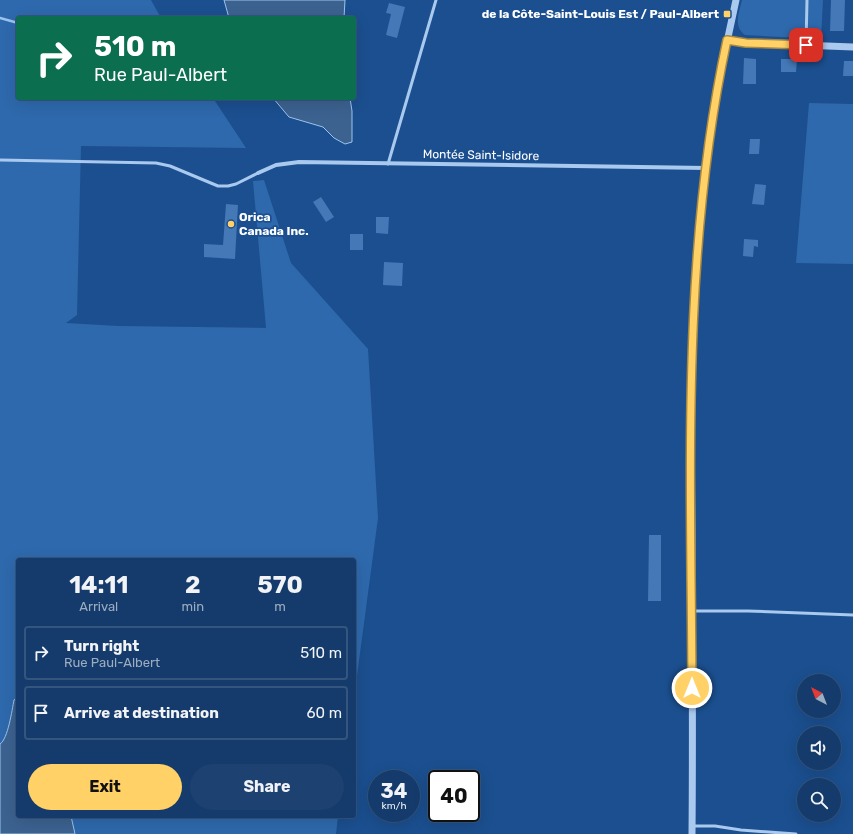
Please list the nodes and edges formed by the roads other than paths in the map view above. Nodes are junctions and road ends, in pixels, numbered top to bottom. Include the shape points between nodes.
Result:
1 (436, 0) edge
2 (736, 0) edge
3 (807, 0) edge
4 (727, 40) junction
5 (806, 45) junction
6 (853, 46) edge
7 (0, 160) edge
8 (388, 164) junction
9 (706, 168) junction
10 (258, 173) joint
11 (692, 611) junction
12 (853, 615) edge
13 (692, 826) junction
14 (692, 834) edge
15 (796, 834) edge

1 - 8 lane
2 - 4 street
3 - 5 lane
4 - 5 street
4 - 9 street
5 - 6 street
7 - 10 lane via 156,163 170,166 218,186 236,184
8 - 9 street, Montée Saint-Isidore
8 - 10 street, Montée Saint-Isidore via 293,162 276,165
9 - 11 street via 697,256 692,355
11 - 12 lane
11 - 13 street
13 - 14 street
13 - 15 lane

